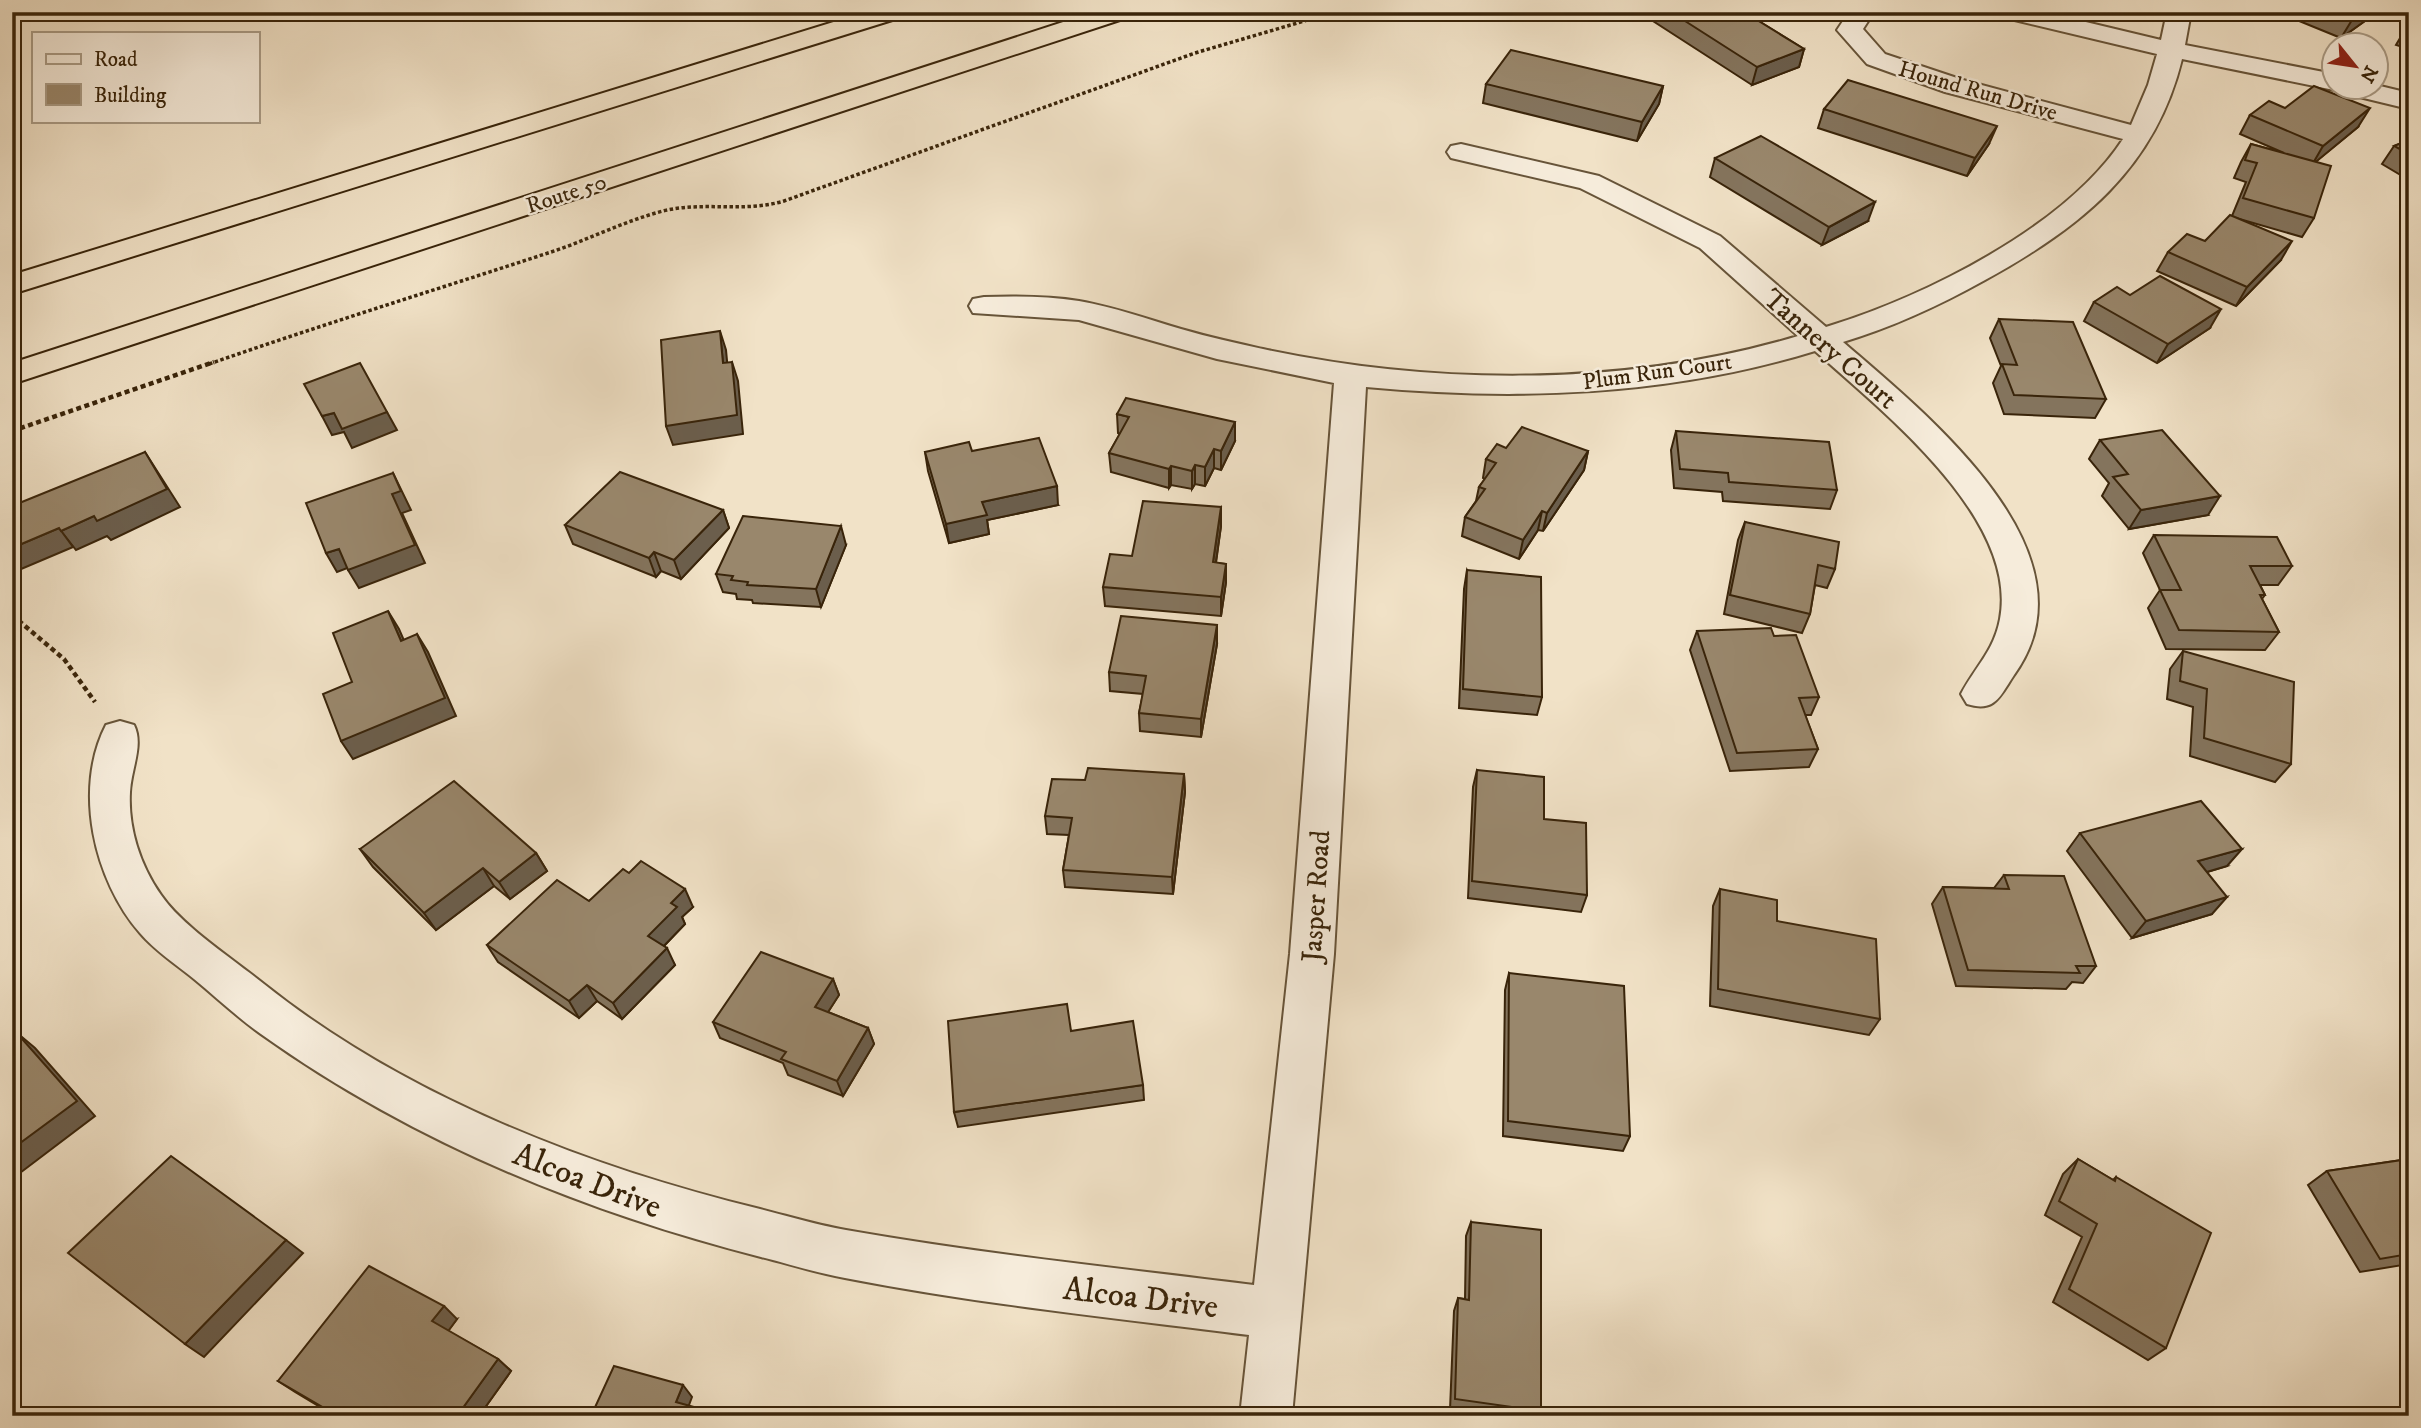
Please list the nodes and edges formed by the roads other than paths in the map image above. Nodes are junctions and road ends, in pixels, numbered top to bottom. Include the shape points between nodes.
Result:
1 (894, 12) edge
2 (1120, 12) edge
3 (1862, 12) edge
4 (2011, 12) edge
5 (2179, 12) edge
6 (2172, 50) junction
7 (2320, 79) edge
8 (2390, 96) edge
9 (2409, 101) edge
10 (2139, 135) junction
11 (1461, 152) dead end
12 (12, 285) edge
13 (984, 306) dead end
14 (1821, 339) junction
15 (12, 374) edge
16 (1351, 375) junction
17 (1980, 694) dead end
18 (120, 736) road end
19 (1276, 1313) junction
20 (1266, 1416) edge

1 - 12 highway
2 - 15 highway, Route 50
3 - 10 street, Hound Run Drive via 1850,30 1876,59 1954,86
4 - 6 street
5 - 6 street, Plum Run Court
6 - 7 street
6 - 10 street, Plum Run Court via 2152,112
8 - 9 street
10 - 14 street, Plum Run Court via 2091,195 2043,233 1984,270 1905,309
11 - 14 street, Tannery Court via 1589,182 1710,242
13 - 16 street, Plum Run Court via 1037,305 1094,313 1266,360
14 - 16 street, Plum Run Court via 1747,359 1600,382 1502,386
14 - 17 street, Tannery Court via 1917,424 1967,479 2001,532 2017,573 2019,617 2007,657
16 - 19 street, Jasper Road via 1312,954
18 - 19 street, Alcoa Drive via 110,793 116,850 156,922 275,1019 390,1093 526,1158 679,1213 843,1254
19 - 20 street, Jasper Road

